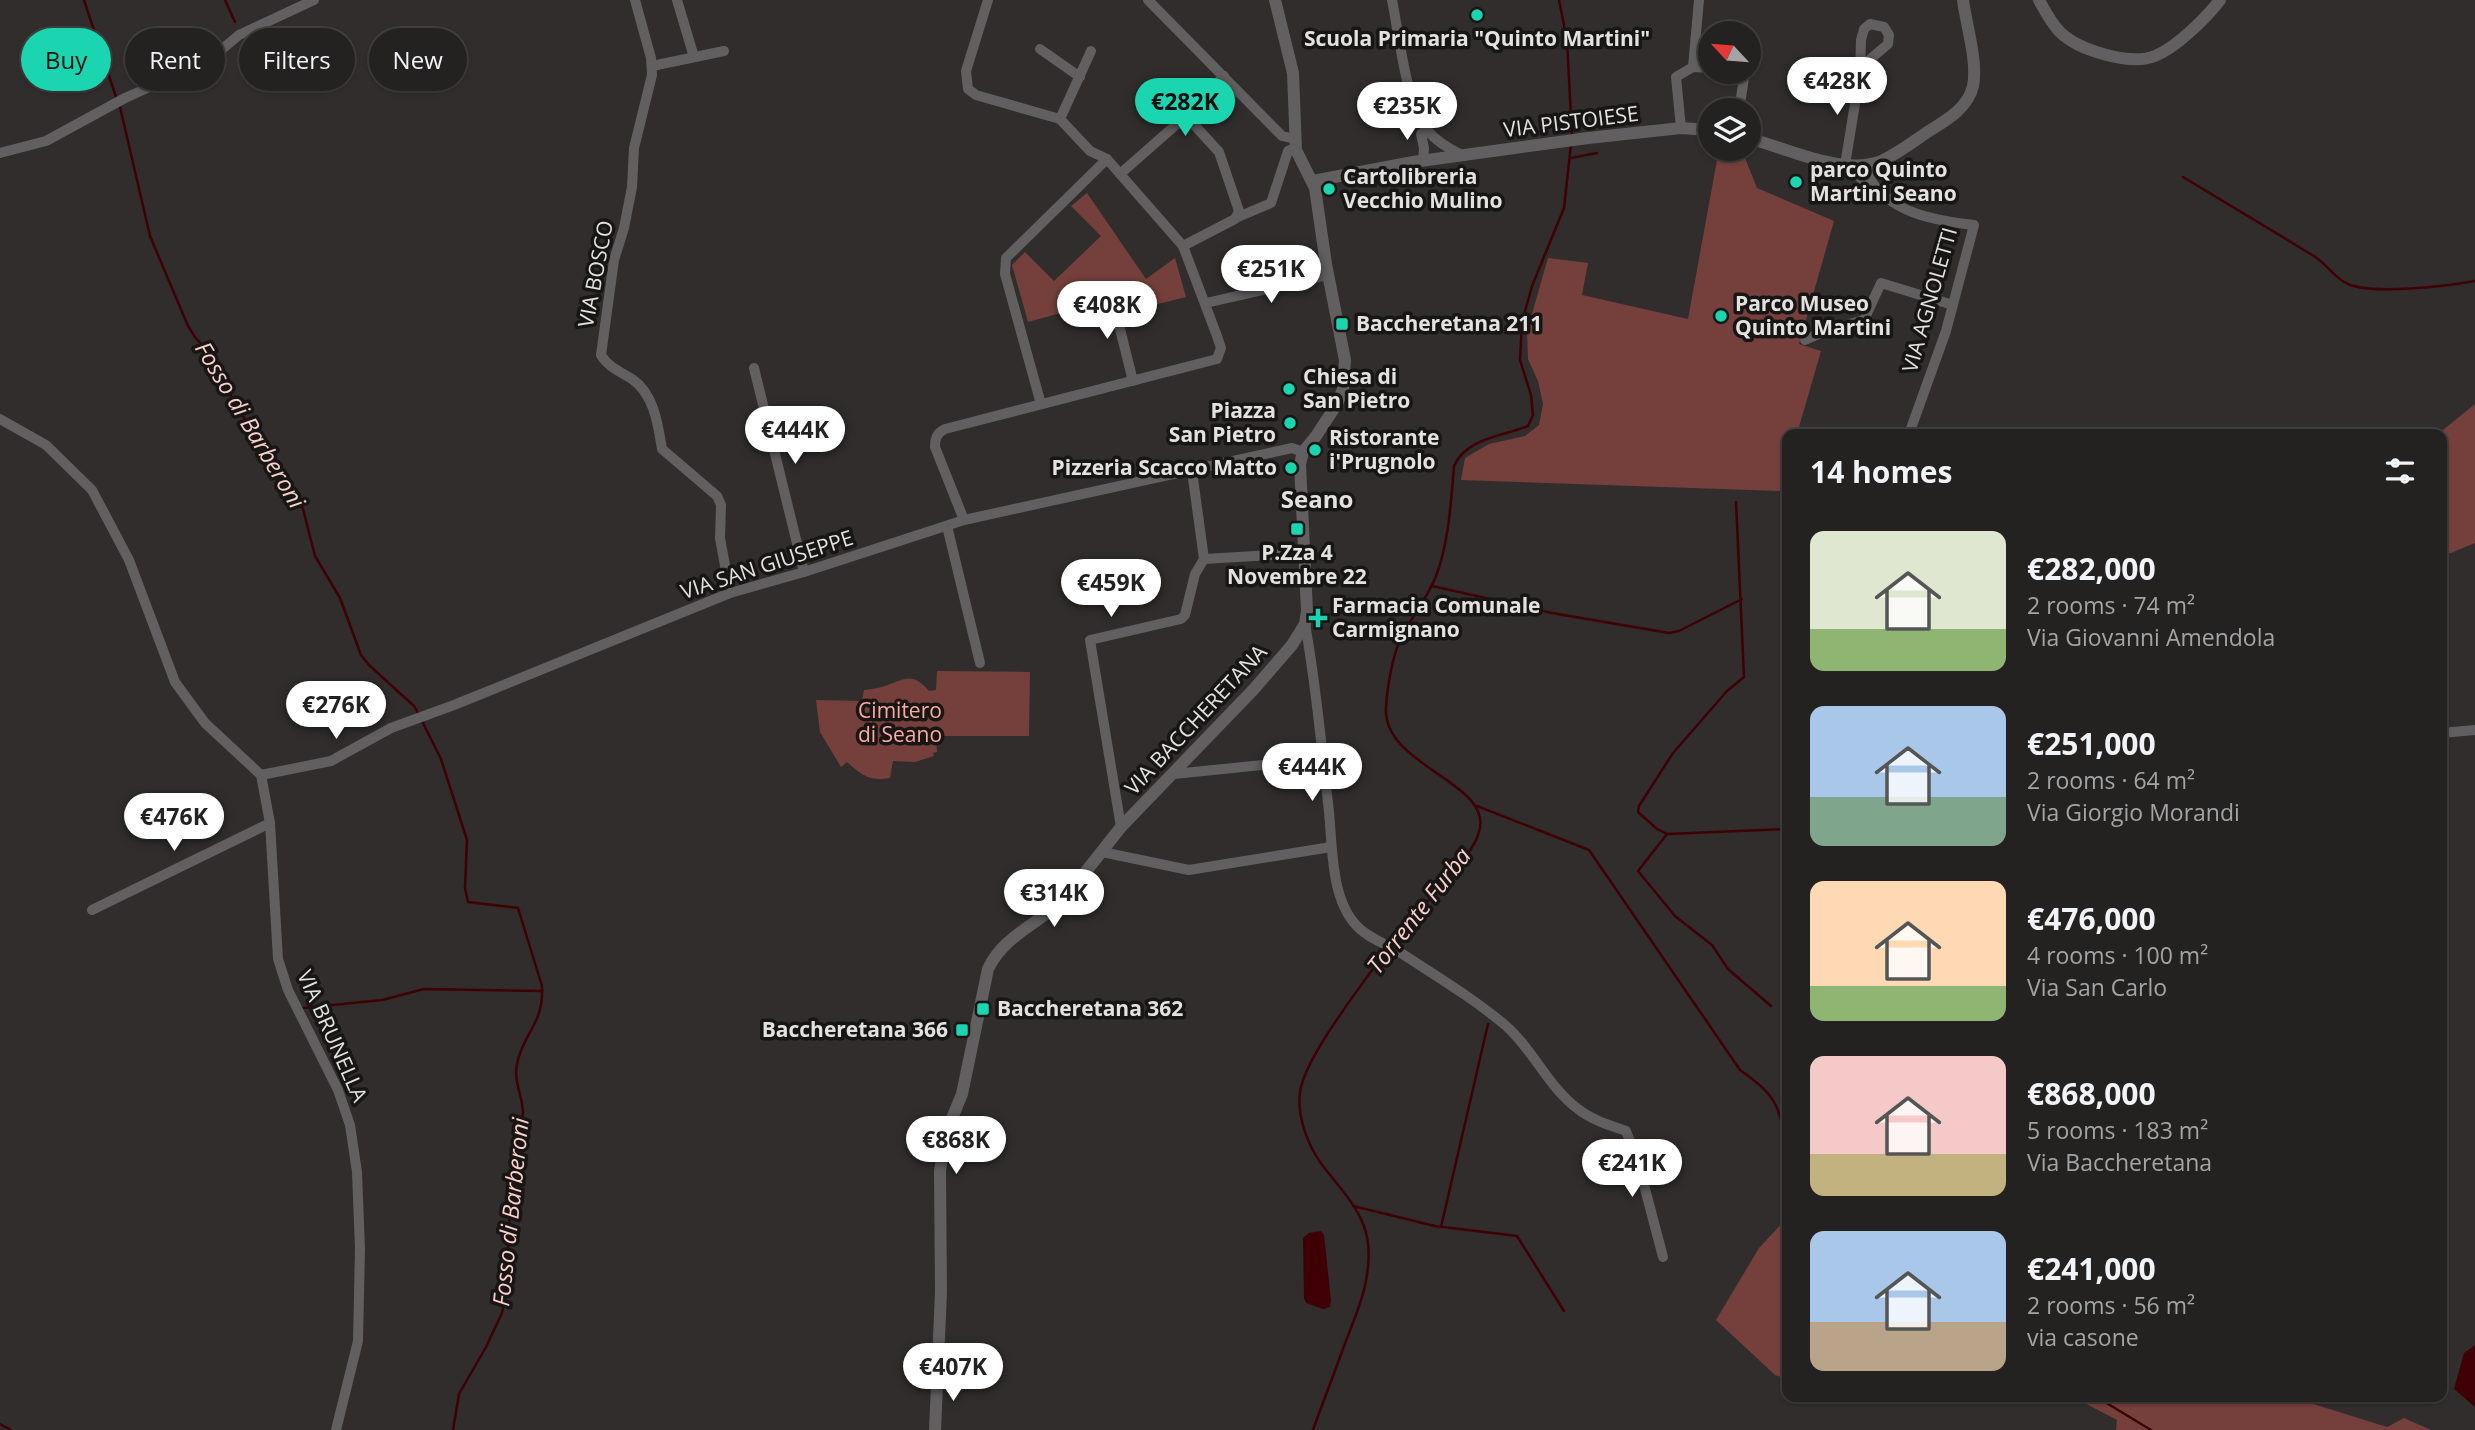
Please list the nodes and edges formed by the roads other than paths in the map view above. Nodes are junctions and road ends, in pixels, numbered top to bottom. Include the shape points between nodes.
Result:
1 (314, 0) edge
2 (635, 0) edge
3 (677, 0) edge
4 (988, 0) edge
5 (1148, 0) edge
6 (1275, 0) edge
7 (1392, 0) edge
8 (1699, 0) edge
9 (1963, 0) edge
10 (2039, 0) edge
11 (2220, 0) edge
12 (1040, 49) dead end
13 (724, 51) dead end
14 (1091, 51) dead end
15 (694, 57) junction
16 (652, 66) junction
17 (1693, 67) junction
18 (1698, 67) edge
19 (1860, 73) dead end
20 (1224, 76) junction
21 (1080, 77) junction
22 (1413, 103) junction
23 (1186, 116) junction
24 (1060, 120) junction
25 (1681, 128) junction
26 (1698, 129) edge
27 (1421, 134) junction
28 (1761, 142) edge
29 (1295, 144) junction
30 (0, 153) edge
31 (1462, 155) junction
32 (1447, 157) junction
33 (1107, 159) junction
34 (1423, 161) junction
35 (1845, 165) junction
36 (1866, 165) junction
37 (1120, 174) junction
38 (1313, 181) junction
39 (1885, 195) junction
40 (1238, 214) junction
41 (1183, 246) junction
42 (1328, 275) junction
43 (1111, 293) dead end
44 (1206, 303) junction
45 (1953, 305) junction
46 (1805, 340) dead end
47 (754, 368) dead end
48 (1133, 381) junction
49 (1041, 404) junction
50 (0, 419) edge
51 (1911, 429) edge
52 (1299, 451) junction
53 (1192, 471) junction
54 (964, 520) junction
55 (947, 526) junction
56 (1305, 553) junction
57 (1204, 559) junction
58 (804, 572) junction
59 (730, 593) junction
60 (1305, 624) junction
61 (980, 663) dead end
62 (2475, 730) edge
63 (2447, 732) edge
64 (1322, 759) junction
65 (1174, 774) junction
66 (261, 775) junction
67 (270, 823) junction
68 (1121, 827) junction
69 (1331, 847) junction
70 (1102, 852) junction
71 (92, 910) dead end
72 (1663, 1257) dead end
73 (336, 1430) edge
74 (935, 1430) edge

1 - 30 street via 239,35 208,61 125,98 46,141
2 - 16 street, VIA BOSCO
3 - 15 street
4 - 24 street via 968,61 968,89
5 - 20 street
6 - 29 street via 1293,73
7 - 22 street
8 - 17 street
9 - 36 street via 1974,72 1969,97 1943,122 1882,161
10 - 11 street via 2060,32 2079,45 2103,54 2140,58 2170,47
12 - 21 street
13 - 15 street
14 - 21 street
15 - 16 street
16 - 59 street, VIA BOSCO via 634,148 627,214 614,260 601,355 644,392 656,413 662,449 718,496
17 - 18 street
17 - 25 street via 1676,77
19 - 35 street
20 - 23 street
20 - 29 street
21 - 24 street
22 - 27 street
22 - 31 street via 1427,130
23 - 37 street
23 - 40 street via 1219,152
24 - 33 street via 1090,151
25 - 26 street, VIA PISTOIESE
25 - 31 street, VIA PISTOIESE
27 - 32 street
27 - 34 street
28 - 35 street
29 - 38 street
29 - 40 street via 1271,203
31 - 32 street, VIA PISTOIESE
32 - 34 street, VIA PISTOIESE
33 - 37 street
33 - 49 street via 1004,262
34 - 38 street, VIA PISTOIESE
35 - 36 street
35 - 39 street, VIA AGNOLETTI
36 - 39 street, VIA AGNOLETTI via 1874,185
37 - 41 street
38 - 42 street
39 - 45 street, VIA AGNOLETTI via 1912,212 1974,225
40 - 41 street
41 - 44 street
42 - 44 street
42 - 52 street via 1345,360 1343,390 1316,436
43 - 48 street
44 - 48 street via 1221,348 1217,359
45 - 46 street via 1881,283 1864,320
45 - 51 street, VIA AGNOLETTI
47 - 58 street
48 - 49 street
49 - 54 street via 938,432 935,447
50 - 66 street via 46,445 92,490 129,560 180,691 205,723
52 - 53 street, VIA SAN GIUSEPPE via 1292,448
52 - 56 street
53 - 54 street, VIA SAN GIUSEPPE
53 - 57 street
54 - 55 street, VIA SAN GIUSEPPE
55 - 58 street, VIA SAN GIUSEPPE
55 - 61 street
56 - 57 street
56 - 60 street
57 - 68 street via 1181,619 1090,640
58 - 59 street, VIA SAN GIUSEPPE
59 - 66 street, VIA SAN GIUSEPPE via 391,728 331,761
60 - 64 street
60 - 65 street, VIA BACCHERETANA via 1255,689
62 - 63 street
64 - 65 street
64 - 69 street
65 - 68 street, VIA BACCHERETANA
66 - 67 street, VIA BRUNELLA
67 - 71 street
67 - 73 street, VIA BRUNELLA via 278,958 288,990 338,1090 350,1125 357,1172 358,1341
68 - 70 street, VIA BACCHERETANA
69 - 70 street via 1189,870
69 - 72 street via 1341,897 1357,927 1488,1011 1516,1035 1577,1109 1626,1131
70 - 74 street, VIA BACCHERETANA via 1065,898 1008,940 988,969 962,1094 947,1133 940,1171

